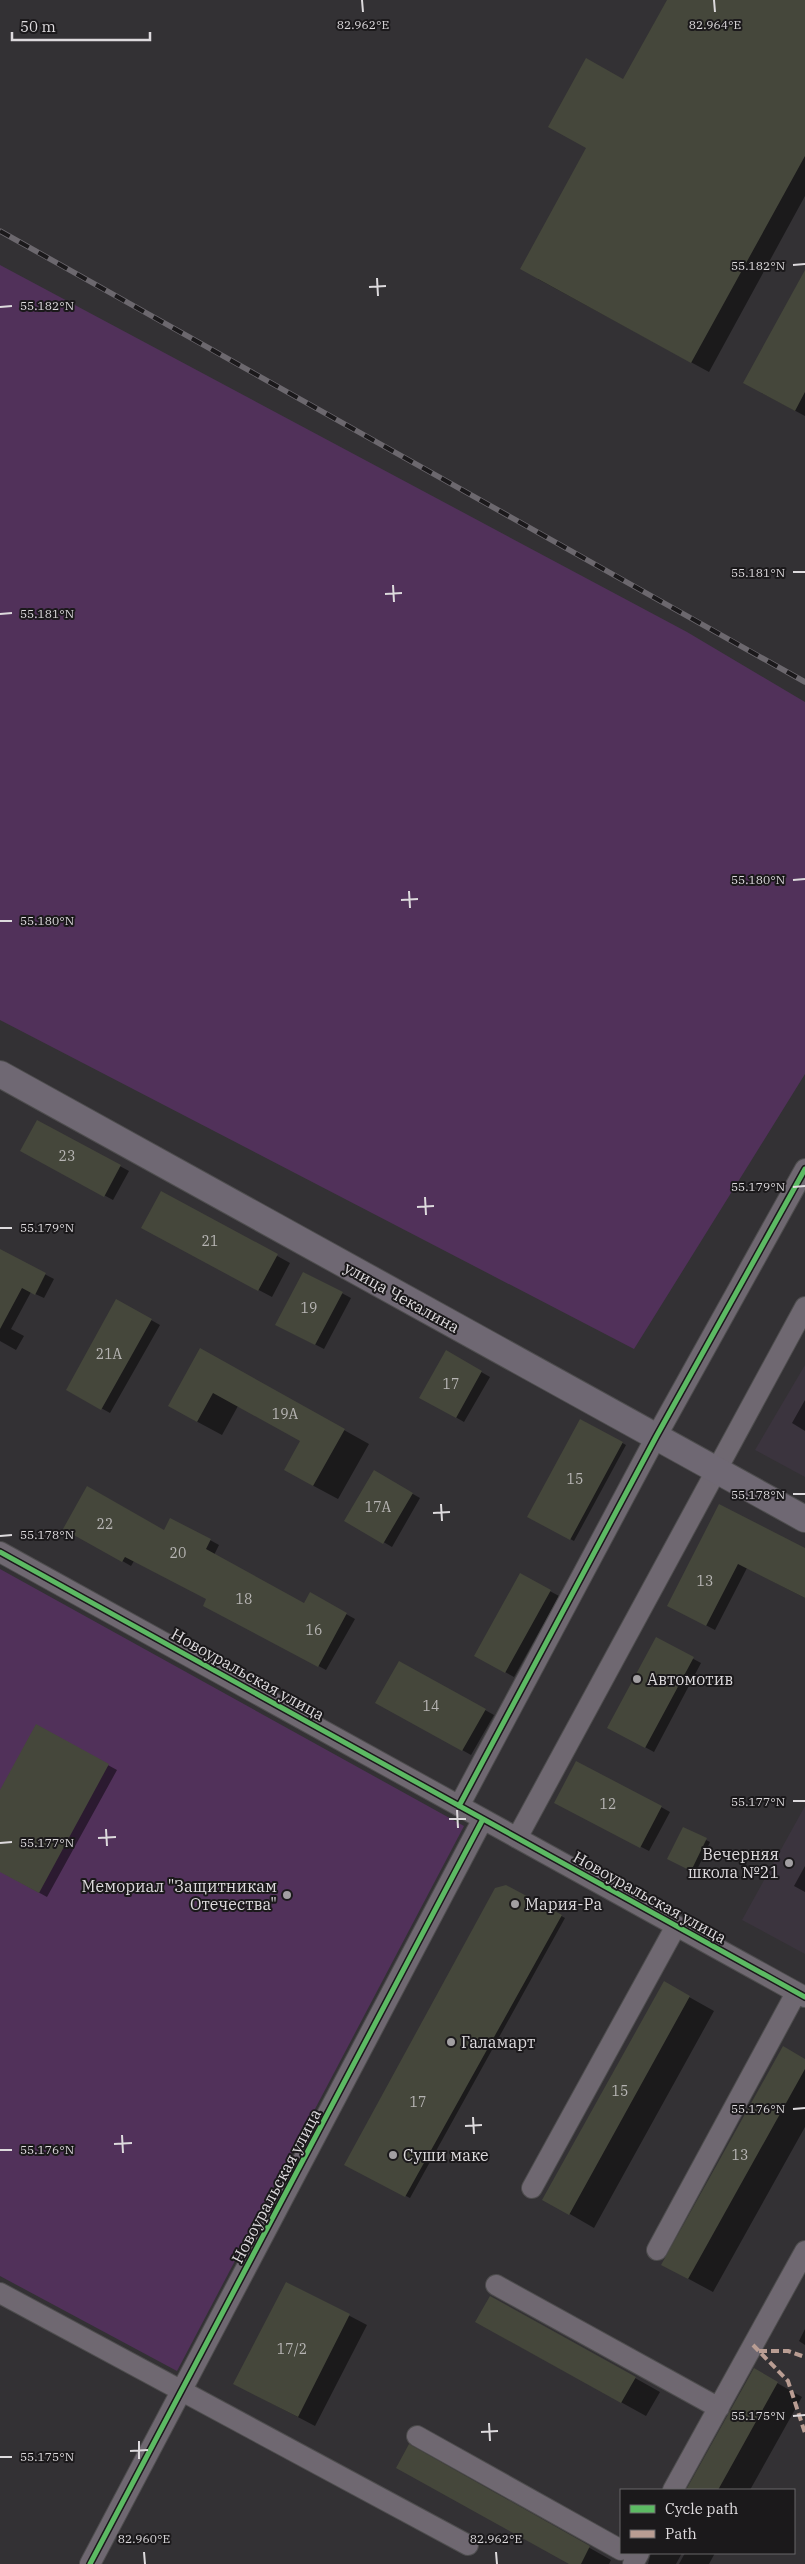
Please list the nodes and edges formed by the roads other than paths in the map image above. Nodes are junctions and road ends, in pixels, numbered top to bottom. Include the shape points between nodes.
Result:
1 (0, 1074) edge
2 (805, 1169) edge
3 (805, 1307) edge
4 (656, 1437) junction
5 (716, 1470) junction
6 (805, 1519) edge
7 (0, 1552) edge
8 (459, 1806) junction
9 (483, 1819) junction
10 (517, 1838) junction
11 (676, 1926) junction
12 (801, 1995) edge
13 (532, 2188) dead end
14 (657, 2250) dead end
15 (805, 2251) edge
16 (496, 2285) dead end
17 (0, 2293) edge
18 (182, 2391) junction
19 (719, 2408) junction
20 (417, 2436) dead end
21 (674, 2489) edge
22 (468, 2545) dead end
23 (620, 2550) edge
24 (90, 2564) edge

1 - 4 main road, улица Чекалина
2 - 4 street
3 - 5 street
4 - 5 main road, улица Чекалина
4 - 8 street
5 - 6 main road, улица Чекалина
5 - 10 street
7 - 8 street, Новоуральская улица
8 - 9 street, Новоуральская улица
9 - 10 street, Новоуральская улица
9 - 18 street, Новоуральская улица
10 - 11 street, Новоуральская улица
11 - 12 street, Новоуральская улица
11 - 13 street
12 - 14 street
15 - 19 street
16 - 19 street
17 - 18 street
18 - 22 street
18 - 24 street, Новоуральская улица
19 - 21 street
20 - 23 street

